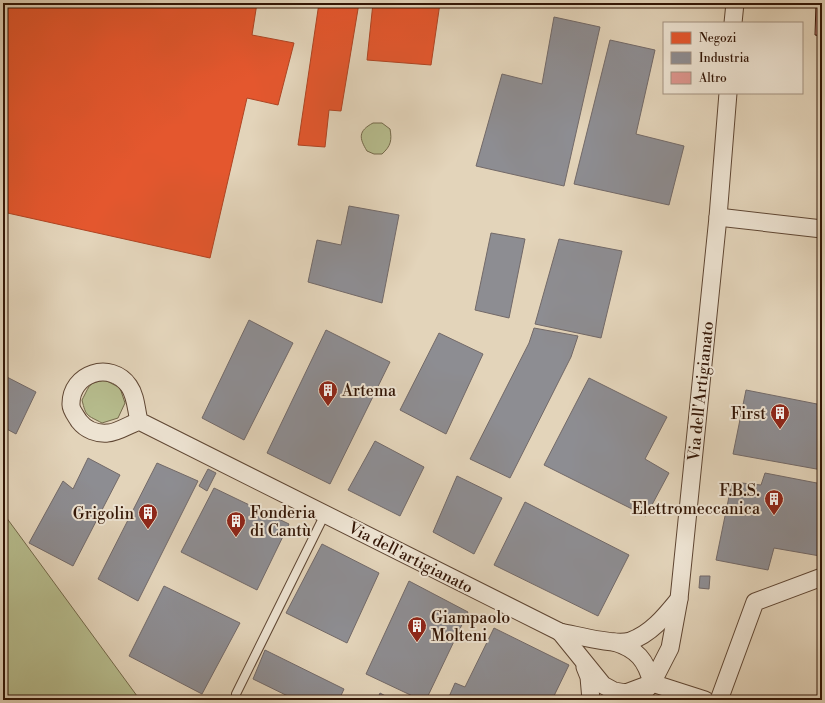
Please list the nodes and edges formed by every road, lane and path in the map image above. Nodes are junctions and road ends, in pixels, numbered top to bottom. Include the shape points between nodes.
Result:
1 (735, 3) edge
2 (733, 22) edge
3 (728, 94) edge
4 (718, 216) junction
5 (822, 228) edge
6 (139, 421) dead end
7 (325, 514) junction
8 (822, 577) edge
9 (679, 599) junction
10 (560, 632) junction
11 (614, 642) junction
12 (580, 656) junction
13 (652, 683) junction
14 (237, 700) edge
15 (591, 700) edge
16 (637, 700) edge
17 (705, 700) edge
18 (719, 700) edge

1 - 2 street
3 - 4 street, Via dell'Artigianato
4 - 5 street
4 - 9 street, Via dell'Artigianato
6 - 7 street, Via dell'artigianato
7 - 10 street, Via dell'artigianato
7 - 14 lane via 236,694
8 - 18 street via 755,602
9 - 11 street, Via dell'artigianato via 662,619 647,631 630,641
9 - 13 street, Via dell'Artigianato via 670,648
10 - 11 street, Via dell'artigianato
10 - 12 street
11 - 13 street via 628,646 640,657 648,668
12 - 13 street via 603,685 614,691 626,693
12 - 15 street via 590,677
13 - 16 street, Via dell'Artigianato
13 - 17 street

